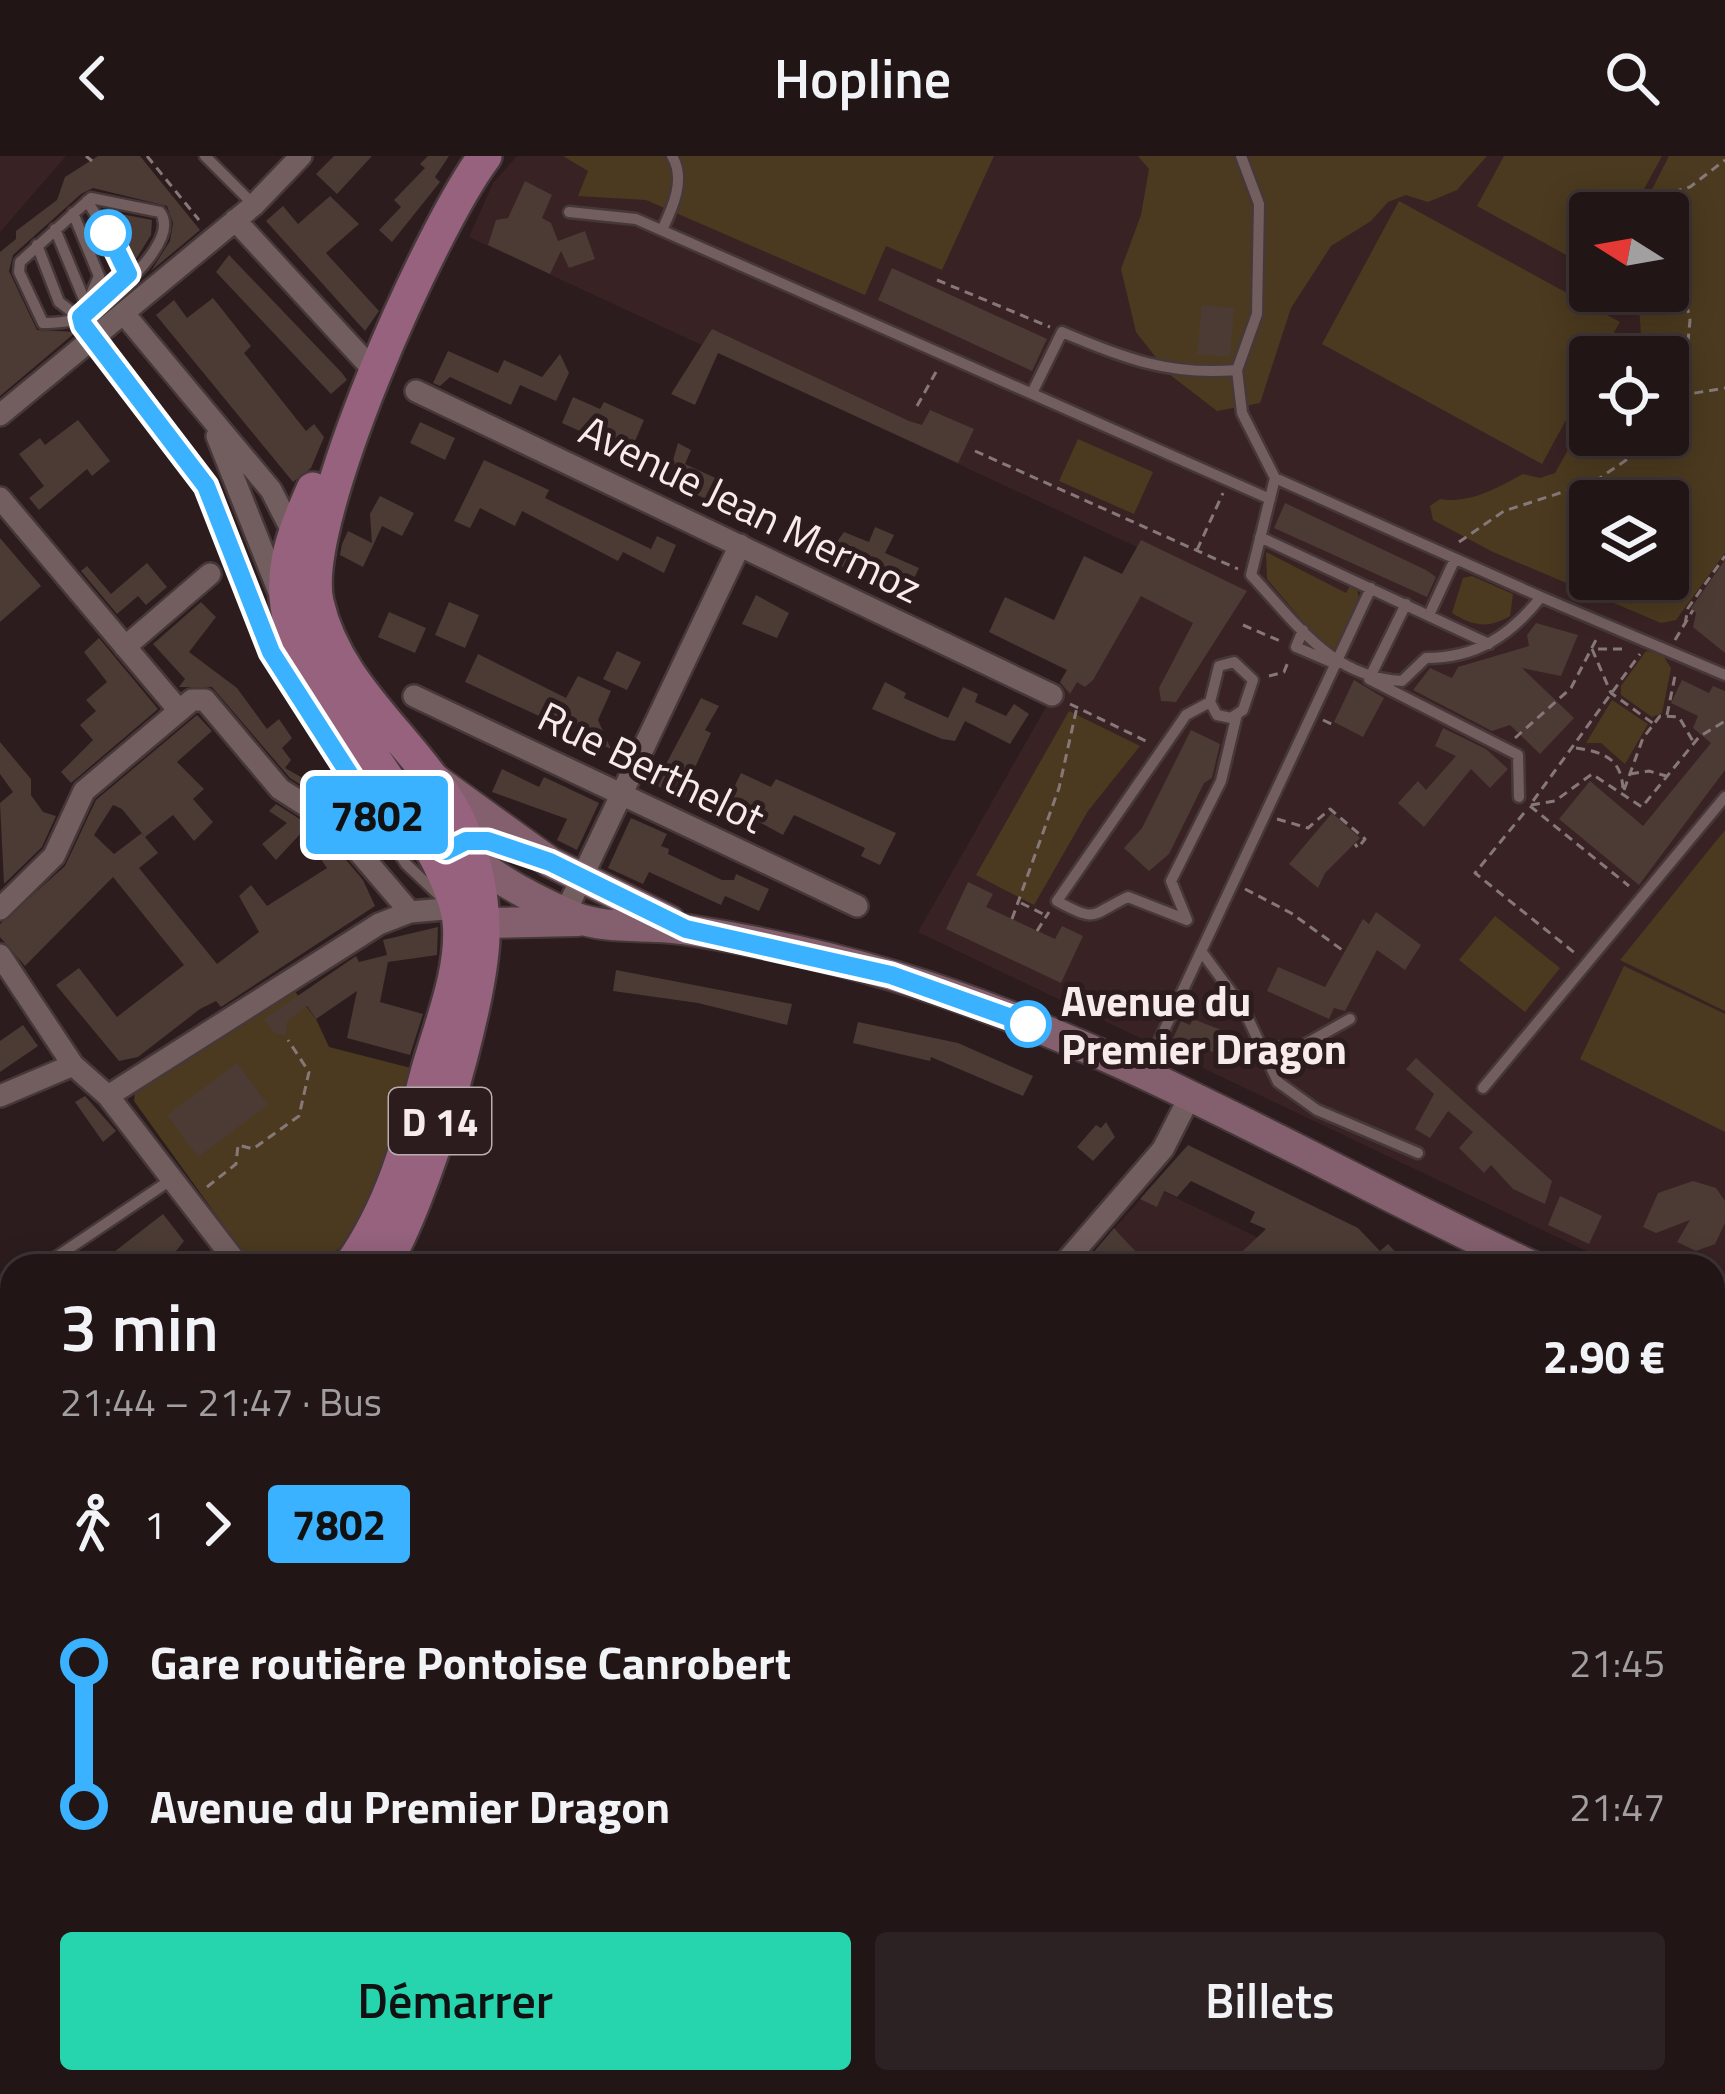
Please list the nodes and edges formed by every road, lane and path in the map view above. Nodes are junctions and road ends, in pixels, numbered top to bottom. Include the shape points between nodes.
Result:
1 (147, 156) edge
2 (205, 156) edge
3 (301, 156) edge
4 (485, 156) edge
5 (672, 156) edge
6 (1241, 156) edge
7 (1725, 160) edge
8 (1672, 192) edge
9 (88, 201) junction
10 (254, 205) junction
11 (568, 212) dead end
12 (73, 213) junction
13 (235, 220) junction
14 (206, 227) dead end
15 (55, 229) junction
16 (662, 230) junction
17 (37, 245) junction
18 (126, 279) junction
19 (938, 280) dead end
20 (87, 304) junction
21 (125, 315) junction
22 (82, 321) junction
23 (1062, 332) junction
24 (957, 357) junction
25 (1237, 370) junction
26 (369, 387) junction
27 (1725, 388) edge
28 (416, 391) dead end
29 (1033, 391) junction
30 (1689, 394) edge
31 (917, 406) dead end
32 (0, 415) edge
33 (210, 419) junction
34 (975, 451) dead end
35 (1637, 456) edge
36 (1275, 478) junction
37 (1228, 480) junction
38 (0, 498) edge
39 (1270, 499) junction
40 (291, 524) junction
41 (1260, 537) junction
42 (740, 545) junction
43 (1196, 551) junction
44 (1449, 556) junction
45 (1725, 556) edge
46 (210, 574) dead end
47 (1251, 574) junction
48 (1371, 588) junction
49 (1540, 597) junction
50 (284, 603) junction
51 (1406, 604) junction
52 (1693, 610) dead end
53 (1429, 615) junction
54 (1604, 624) junction
55 (1685, 624) junction
56 (1243, 625) dead end
57 (1304, 630) junction
58 (1648, 643) junction
59 (1489, 644) junction
60 (125, 647) junction
61 (1296, 647) junction
62 (1592, 649) junction
63 (1673, 654) junction
64 (340, 659) junction
65 (1335, 663) junction
66 (1725, 675) edge
67 (1253, 680) junction
68 (1369, 680) junction
69 (1611, 693) junction
70 (1052, 695) joint
71 (414, 696) dead end
72 (1210, 702) junction
73 (1077, 707) junction
74 (177, 708) junction
75 (1238, 714) junction
76 (1666, 717) junction
77 (1725, 721) edge
78 (1654, 724) junction
79 (1694, 743) junction
80 (1505, 748) junction
81 (1576, 748) junction
82 (1162, 749) junction
83 (1630, 774) junction
84 (430, 776) junction
85 (1667, 776) junction
86 (1623, 792) junction
87 (622, 794) junction
88 (1519, 797) joint
89 (1725, 797) edge
90 (1530, 806) junction
91 (1265, 813) junction
92 (375, 814) junction
93 (1354, 844) dead end
94 (457, 854) junction
95 (550, 862) junction
96 (582, 878) junction
97 (1232, 884) junction
98 (1642, 897) junction
99 (1057, 901) junction
100 (1020, 902) junction
101 (857, 906) dead end
102 (0, 909) edge
103 (410, 912) junction
104 (458, 913) junction
105 (1047, 915) junction
106 (574, 917) junction
107 (1012, 919) dead end
108 (1187, 920) junction
109 (686, 929) junction
110 (1037, 931) dead end
111 (1207, 938) junction
112 (1201, 951) junction
113 (1345, 952) dead end
114 (0, 955) edge
115 (1587, 963) junction
116 (1350, 1019) dead end
117 (289, 1040) dead end
118 (1260, 1049) junction
119 (73, 1065) junction
120 (1143, 1076) junction
121 (1483, 1088) dead end
122 (0, 1096) edge
123 (108, 1096) junction
124 (1189, 1098) junction
125 (407, 1150) junction
126 (1418, 1153) dead end
127 (172, 1179) junction
128 (200, 1192) dead end
129 (61, 1254) edge
130 (230, 1254) edge
131 (357, 1254) edge
132 (371, 1254) edge
133 (389, 1254) edge
134 (1072, 1254) edge
135 (1503, 1254) edge

1 - 14 path
2 - 10 lane
3 - 10 street
4 - 26 main road, D 14
5 - 16 lane via 677,187
6 - 25 lane via 1258,204 1257,314
7 - 8 path
9 - 12 lane
9 - 18 lane via 127,263
9 - 18 lane via 111,198 164,216 161,247
10 - 13 street
11 - 16 lane via 636,218
12 - 15 lane
12 - 20 lane via 99,276
13 - 21 street
13 - 26 street
15 - 17 lane
15 - 20 lane
16 - 24 lane
17 - 22 lane via 62,308
17 - 22 lane via 19,267 39,319
18 - 22 lane
19 - 23 path
20 - 22 lane
21 - 32 street
21 - 33 street
22 - 92 lane, bridge via 206,486 271,652
23 - 25 lane via 1146,367
23 - 29 lane
24 - 29 lane
24 - 31 path via 940,366
25 - 36 lane via 1242,413
26 - 40 main road, D 14
26 - 64 main road, D 14 via 314,566 318,604
27 - 30 path
28 - 42 street, Avenue Jean Mermoz
29 - 37 lane
33 - 40 street
33 - 50 street
34 - 43 path
35 - 44 path via 1594,482 1504,511
36 - 39 lane
36 - 44 lane
37 - 39 lane
37 - 43 path
38 - 60 street
39 - 41 lane
40 - 50 main road, D 14
40 - 64 street via 307,604
41 - 47 lane
41 - 48 lane
42 - 70 street, Avenue Jean Mermoz
42 - 87 street
43 - 47 path
44 - 49 lane
44 - 53 lane
45 - 55 path
46 - 60 street
47 - 57 lane
48 - 51 lane
48 - 65 lane
49 - 54 lane
49 - 59 lane via 1519,625
50 - 94 main road, D 14 via 303,654
51 - 53 lane
51 - 68 lane
52 - 55 path
53 - 59 lane
54 - 58 lane
54 - 62 path
55 - 63 path
56 - 61 path
57 - 61 lane
57 - 65 lane
58 - 62 path
58 - 63 lane
58 - 69 path
59 - 68 lane via 1460,658 1426,658 1402,681
60 - 74 street
61 - 65 lane
61 - 67 path via 1283,672
62 - 69 path
62 - 80 path via 1571,688
63 - 66 lane
63 - 76 path
64 - 84 main road, D 14
65 - 68 lane
65 - 91 lane
67 - 72 lane via 1234,662 1219,666
67 - 75 lane
68 - 80 lane
69 - 78 path
69 - 81 path
70 - 73 path
71 - 87 street, Rue Berthelot
72 - 75 lane via 1217,715
72 - 82 lane via 1186,715
73 - 82 path
73 - 100 path
74 - 102 street via 84,791 54,856
74 - 103 street via 205,700 280,790 335,824
75 - 108 lane via 1221,781 1172,881
76 - 78 path
76 - 79 path via 1679,717
77 - 79 path
78 - 83 path
79 - 85 path
80 - 88 lane via 1518,755
81 - 86 path via 1613,759
81 - 90 path
82 - 99 lane
83 - 85 path
83 - 86 path
84 - 94 main road, D 14
84 - 95 main road
85 - 86 path via 1642,807
86 - 90 path via 1592,774 1555,801
87 - 96 street
87 - 101 street, Rue Berthelot
88 - 90 path
89 - 98 lane
90 - 98 path
90 - 115 path via 1475,873
91 - 93 path via 1308,828 1330,809 1365,839
91 - 97 lane
92 - 94 lane
92 - 104 lane via 406,864
94 - 95 main road via 488,841
94 - 104 main road, D 14
94 - 106 main road
95 - 96 main road
96 - 106 street
96 - 109 main road
97 - 111 lane
97 - 113 path
98 - 115 lane
99 - 105 path
99 - 108 lane via 1088,917 1128,897
100 - 105 path
100 - 107 path
103 - 104 street
103 - 123 street
104 - 106 main road
104 - 125 main road, D 14 via 457,957
104 - 133 main road, D 14 via 479,969 436,1138
105 - 110 path
106 - 109 main road
108 - 111 lane
109 - 120 main road via 891,975 987,1007
111 - 112 lane
112 - 118 lane via 1243,1008
112 - 120 lane
114 - 119 street
115 - 121 lane
116 - 118 lane via 1302,1046
117 - 128 path via 309,1072 299,1116 253,1149 238,1145 236,1164
118 - 126 lane via 1278,1082 1317,1110
119 - 122 street
119 - 123 street
120 - 124 main road
123 - 127 street
124 - 134 street via 1163,1149
124 - 135 main road
125 - 131 main road, D 14
125 - 132 street via 400,1193
127 - 129 lane
127 - 130 street

